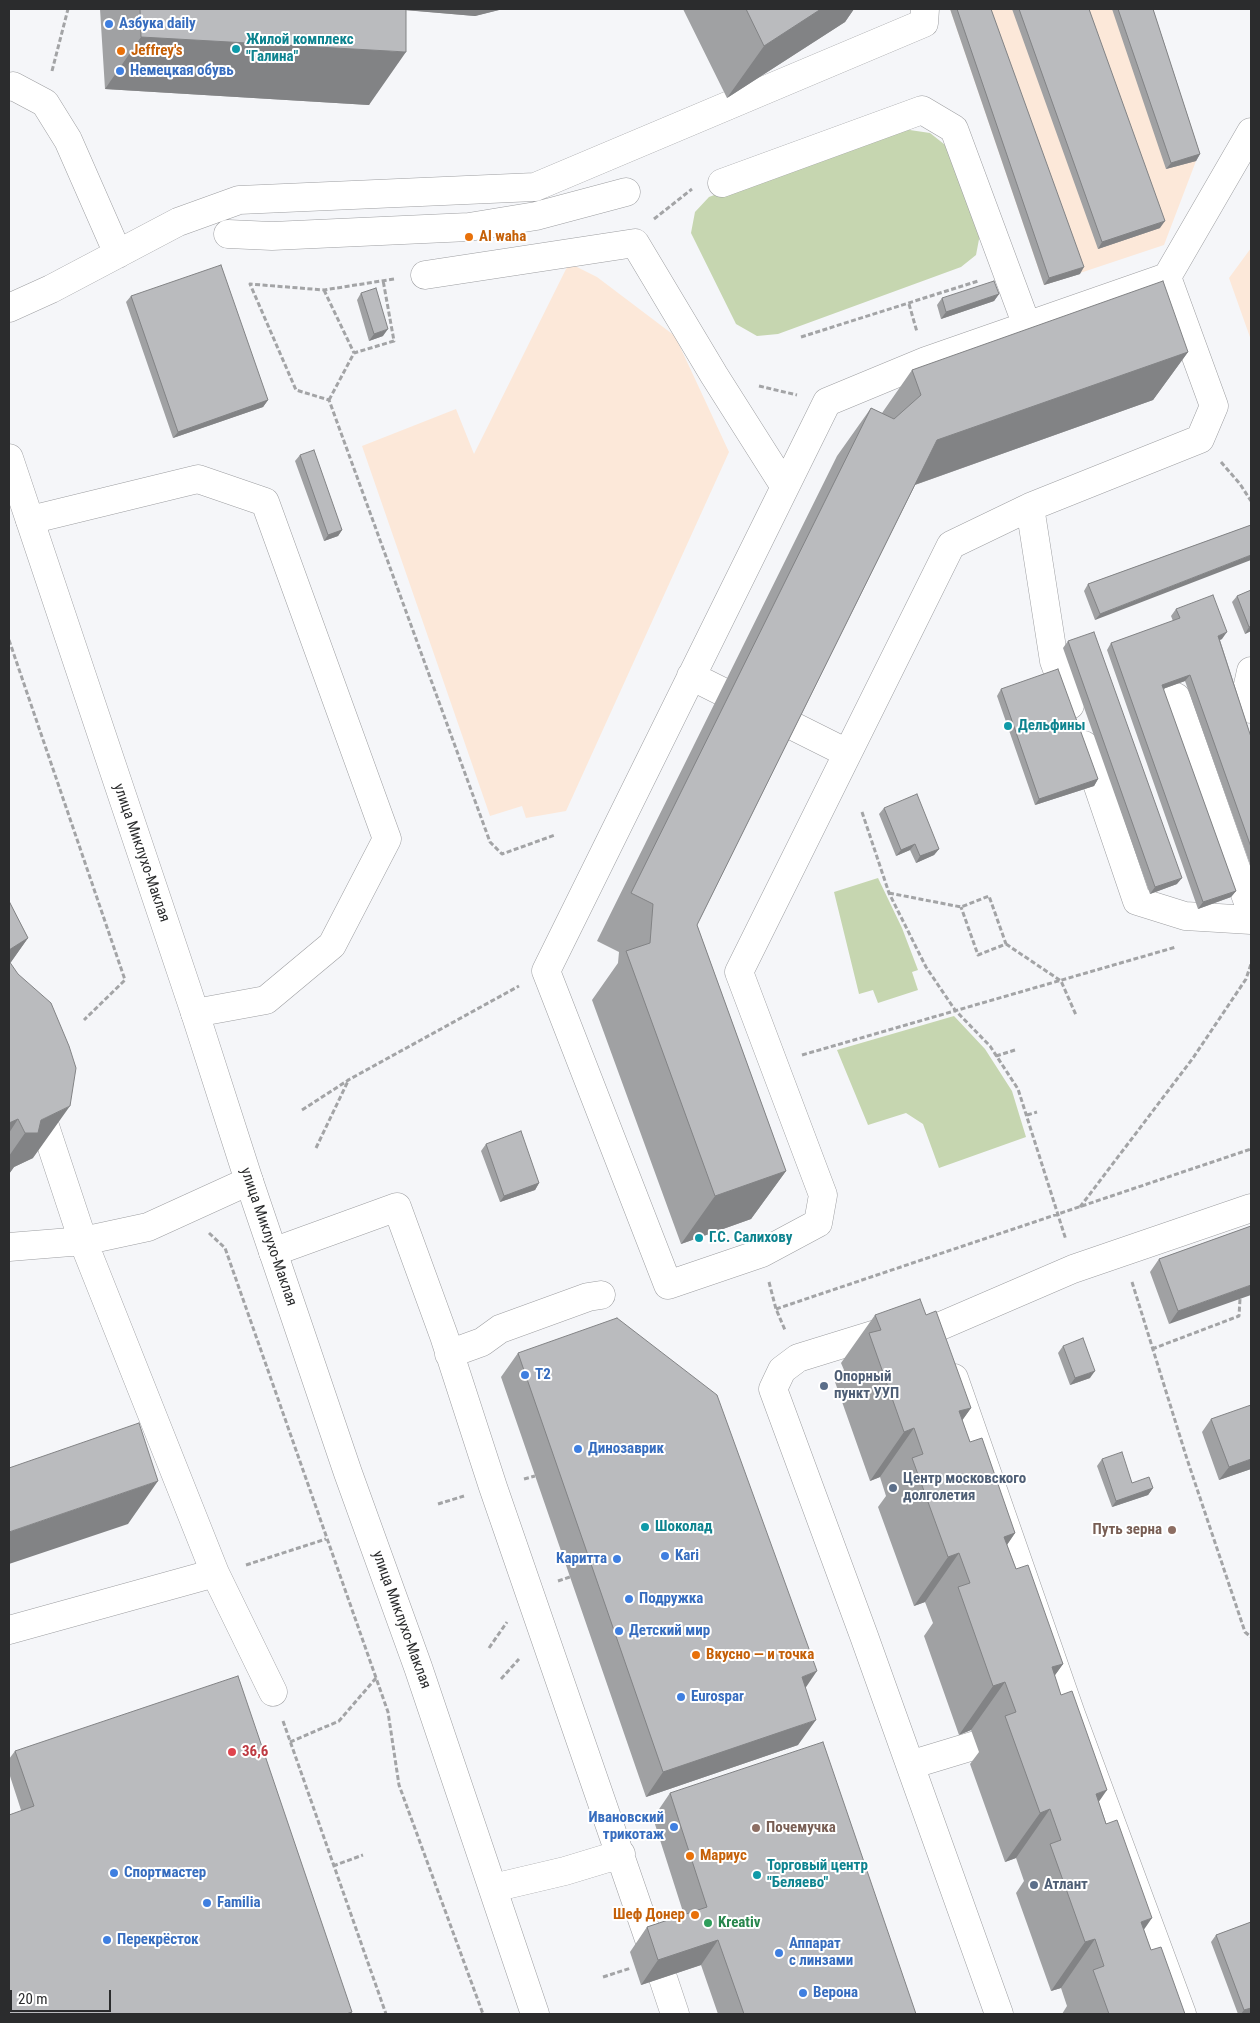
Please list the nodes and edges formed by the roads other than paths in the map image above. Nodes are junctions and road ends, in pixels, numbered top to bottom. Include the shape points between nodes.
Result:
1 (925, 9) edge
2 (9, 87) edge
3 (1251, 132) edge
4 (710, 184) road end
5 (626, 192) dead end
6 (228, 234) dead end
7 (118, 254) junction
8 (425, 275) dead end
9 (1167, 277) junction
10 (9, 308) edge
11 (1027, 326) junction
12 (9, 458) edge
13 (785, 487) junction
14 (1030, 507) junction
15 (30, 520) junction
16 (1251, 671) edge
17 (692, 676) junction
18 (721, 691) dead end
19 (1176, 697) dead end
20 (1251, 709) edge
21 (787, 723) edge
22 (847, 753) junction
23 (1251, 911) edge
24 (1251, 920) edge
25 (195, 1013) junction
26 (30, 1083) edge
27 (249, 1180) junction
28 (1251, 1208) edge
29 (83, 1241) junction
30 (9, 1247) edge
31 (273, 1252) junction
32 (601, 1295) dead end
33 (936, 1328) junction
34 (447, 1345) junction
35 (216, 1573) junction
36 (9, 1630) edge
37 (273, 1692) road end
38 (976, 1745) dead end
39 (910, 1765) junction
40 (621, 1854) junction
41 (493, 1888) junction
42 (651, 1945) edge
43 (663, 1978) edge
44 (535, 2014) edge
45 (675, 2014) edge
46 (1000, 2014) edge
47 (1182, 2014) edge

1 - 7 main road via 924,23 535,187 239,200 178,222
2 - 7 main road via 13,86 45,103 68,140
3 - 9 main road
4 - 11 main road via 922,110 954,129
5 - 6 main road via 536,216 469,227 272,236
7 - 10 main road
8 - 13 main road via 635,243
9 - 11 main road
9 - 14 main road via 1214,406 1200,439
11 - 13 main road via 926,361 827,402
12 - 15 main road, улица Миклухо-Маклая
13 - 17 main road
14 - 22 main road via 951,545
14 - 24 main road via 1054,661 1137,901 1185,916
15 - 25 main road, улица Миклухо-Маклая
15 - 25 main road via 198,479 265,502 387,839 332,945 266,1000
16 - 20 main road via 1246,694
17 - 18 main road
17 - 22 main road via 546,972 668,1284 762,1253 818,1223 823,1195 739,972
19 - 23 main road
21 - 22 main road
25 - 27 main road, улица Миклухо-Маклая
26 - 29 main road
27 - 29 main road via 148,1227
27 - 31 main road, улица Миклухо-Маклая
28 - 33 main road via 1073,1270
29 - 30 main road
29 - 35 main road
31 - 34 main road via 397,1207
31 - 41 main road, улица Миклухо-Маклая
32 - 34 main road via 500,1329 482,1342
33 - 39 main road via 919,1320 798,1358 782,1370 773,1389
33 - 47 main road via 1059,1718
34 - 40 main road
35 - 36 main road
35 - 37 main road
38 - 39 main road
39 - 46 main road
40 - 41 main road
40 - 42 main road
41 - 44 main road, улица Миклухо-Маклая
43 - 45 main road

